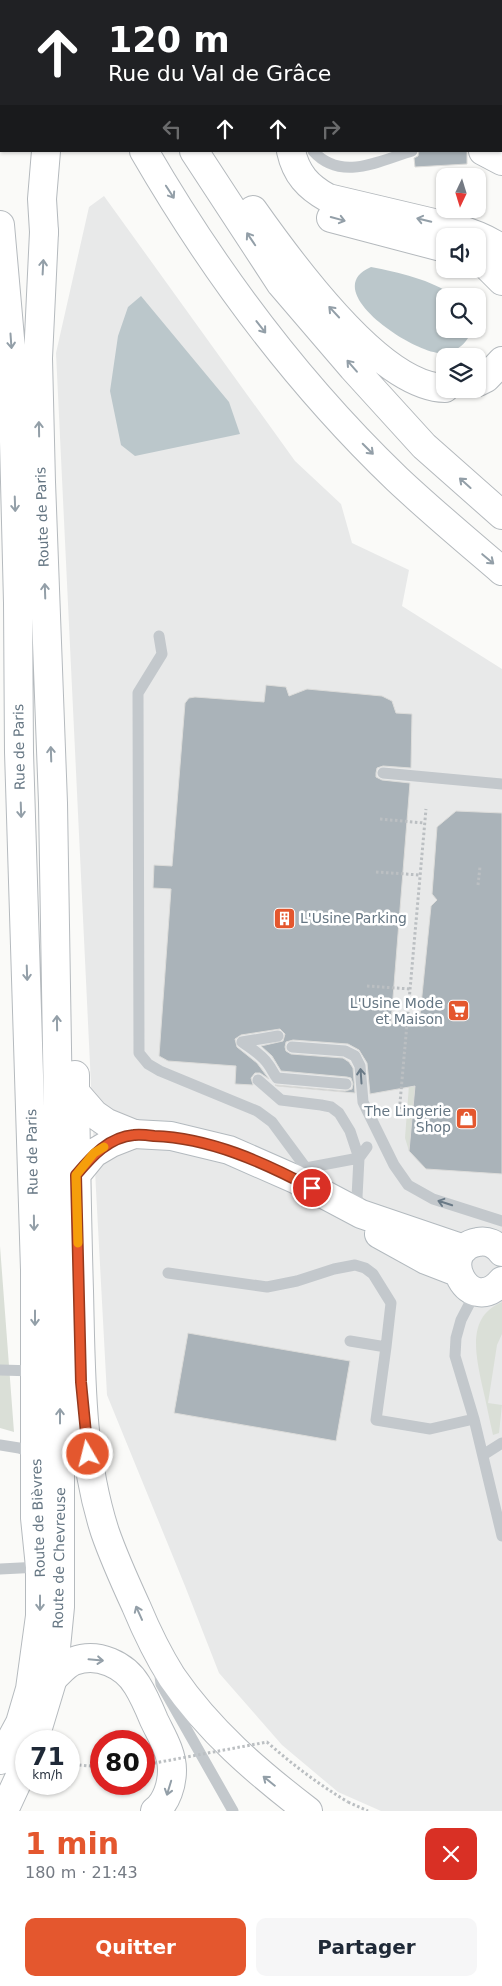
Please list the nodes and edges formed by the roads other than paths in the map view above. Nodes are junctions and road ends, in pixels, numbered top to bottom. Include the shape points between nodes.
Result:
1 (46, 152) edge
2 (57, 152) edge
3 (145, 152) edge
4 (195, 152) edge
5 (209, 152) edge
6 (274, 152) edge
7 (291, 152) edge
8 (314, 152) edge
9 (409, 152) edge
10 (485, 152) edge
11 (502, 161) edge
12 (0, 225) edge
13 (44, 232) junction
14 (436, 246) edge
15 (502, 249) edge
16 (486, 265) edge
17 (502, 281) edge
18 (502, 361) edge
19 (486, 378) edge
20 (436, 388) edge
21 (502, 515) edge
22 (502, 571) edge
23 (159, 636) dead end
24 (383, 773) dead end
25 (502, 784) edge
26 (53, 803) junction
27 (278, 1036) dead end
28 (292, 1047) dead end
29 (258, 1080) dead end
30 (346, 1084) dead end
31 (75, 1092) junction
32 (134, 1134) junction
33 (367, 1147) dead end
34 (360, 1158) junction
35 (301, 1174) junction
36 (76, 1175) junction
37 (361, 1214) junction
38 (484, 1242) edge
39 (35, 1270) joint
40 (168, 1273) dead end
41 (61, 1282) joint
42 (495, 1285) edge
43 (350, 1341) dead end
44 (386, 1348) junction
45 (0, 1370) edge
46 (35, 1371) junction
47 (474, 1419) junction
48 (502, 1443) edge
49 (0, 1445) edge
50 (36, 1454) junction
51 (483, 1455) junction
52 (502, 1536) edge
53 (40, 1568) junction
54 (0, 1569) edge
55 (157, 1650) junction
56 (53, 1678) junction
57 (37, 1730) edge
58 (10, 1759) edge
59 (1, 1811) edge
60 (155, 1811) edge
61 (233, 1811) edge
62 (308, 1811) edge

1 - 13 main road via 42,199
2 - 13 main road via 52,201
3 -> 22 main road via 240,300 314,390 397,478
21 -> 4 main road via 424,446 281,284
20 -> 5 main road via 395,370 352,331 319,296
6 -> 14 main road via 280,178 286,188 309,208 327,216
15 -> 7 main road via 465,231 328,198 306,183 298,172
8 - 9 lane via 331,165 356,169
10 - 11 main road
12 -> 39 main road, Rue de Paris via 12,361 19,752
26 -> 13 main road, Route de Paris via 38,358
16 - 17 main road
18 - 19 main road
23 - 35 lane via 162,654 138,692 139,1052 148,1064 160,1070 258,1111 272,1122
24 - 25 lane
26 - 31 main road via 67,888 74,996
41 -> 26 main road, Rue de Paris
27 - 30 lane via 242,1042 260,1055 277,1078
38 -> 28 lane via 433,1199 408,1185 394,1165 363,1102 360,1066 355,1056 345,1051
29 - 34 lane via 281,1100 331,1107 339,1113
31 - 32 main road via 94,1114
31 - 36 main road
32 - 35 main road via 171,1136 229,1150
32 - 36 main road via 94,1153
33 - 34 lane
34 - 35 lane
34 - 37 lane via 357,1197
35 - 37 main road
55 -> 36 main road via 117,1565 93,1484 81,1382
37 - 38 main road
38 - 42 main road via 464,1284
39 -> 46 main road, Route de Bièvres
40 - 44 lane via 267,1287 334,1269 355,1265 365,1268 390,1303
56 -> 41 main road, Route de Chevreuse via 60,1607
42 - 47 lane via 461,1320 456,1338 455,1356
43 - 44 lane
44 - 47 lane via 376,1420 430,1429
45 - 46 lane
46 - 50 main road, Route de Bièvres
47 - 51 lane
48 - 51 lane
49 - 50 lane
50 - 53 main road, Route de Bièvres via 35,1518
51 - 52 lane
53 - 54 lane
53 -> 58 main road, Route de Bièvres via 40,1616 30,1689
55 - 61 lane via 161,1684
62 -> 55 main road via 266,1779 215,1730 171,1676
56 - 57 main road, Route de Chevreuse
56 -> 60 main road via 73,1662 96,1659 119,1666 133,1680 168,1750 172,1768 167,1795
58 - 59 main road

